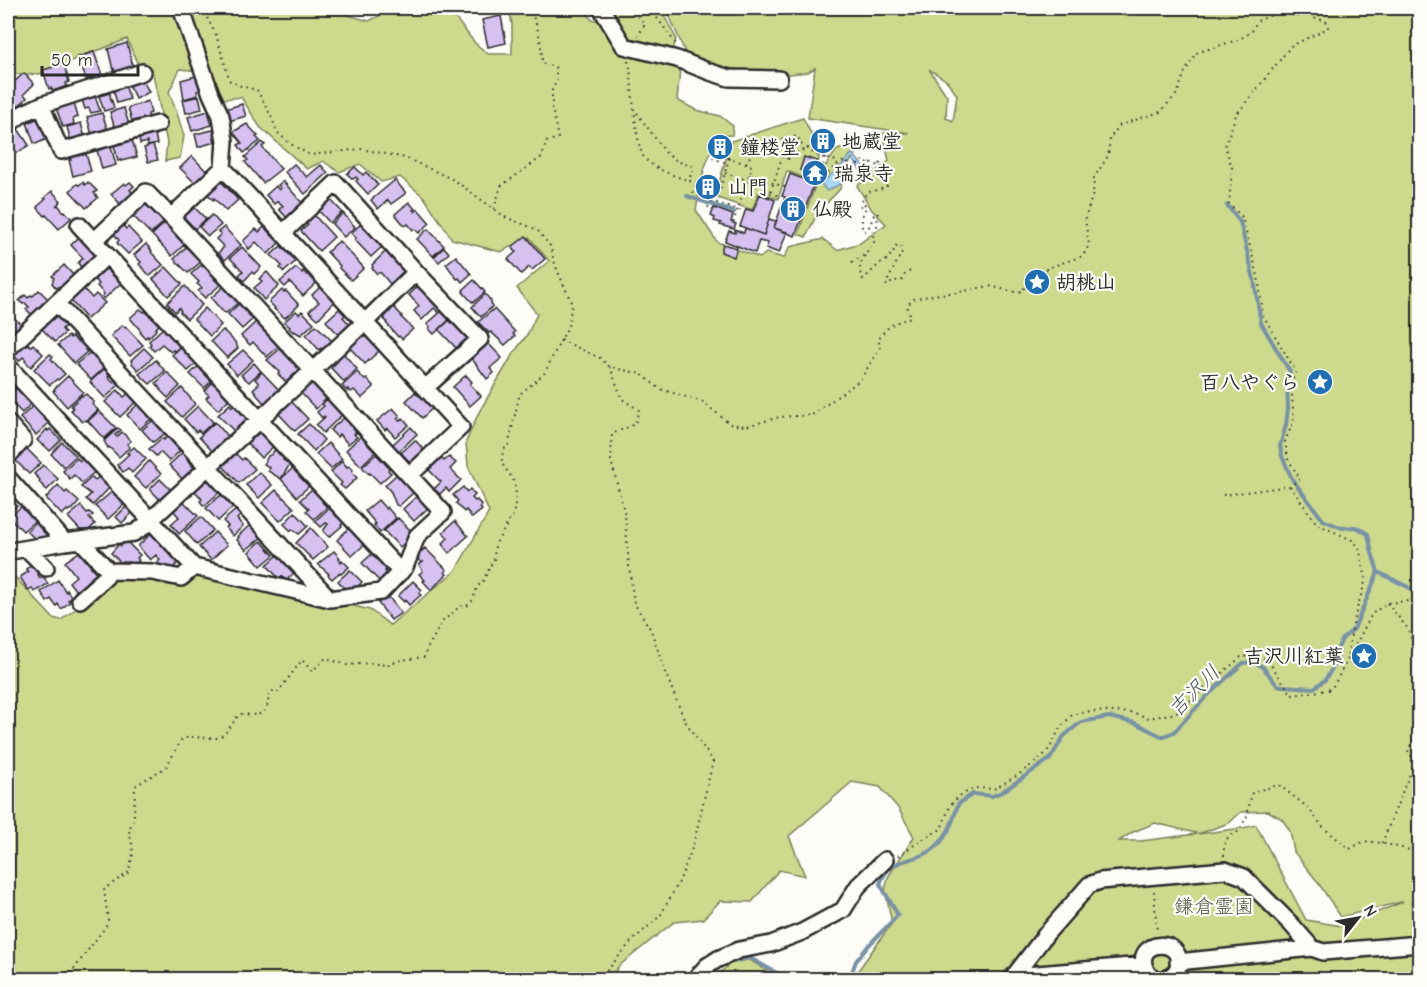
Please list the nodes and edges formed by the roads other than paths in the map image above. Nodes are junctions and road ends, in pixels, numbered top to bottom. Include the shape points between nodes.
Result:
1 (181, 8) edge
2 (601, 8) edge
3 (142, 72) dead end
4 (779, 79) dead end
5 (41, 105) junction
6 (158, 124) dead end
7 (8, 125) edge
8 (223, 168) junction
9 (171, 217) junction
10 (79, 225) dead end
11 (283, 233) junction
12 (94, 241) junction
13 (107, 255) junction
14 (416, 272) junction
15 (56, 303) junction
16 (364, 322) junction
17 (8, 349) edge
18 (8, 366) edge
19 (313, 370) junction
20 (425, 388) junction
21 (260, 420) junction
22 (8, 423) edge
23 (8, 456) edge
24 (208, 468) junction
25 (410, 475) junction
26 (8, 478) edge
27 (151, 521) junction
28 (73, 541) junction
29 (27, 549) junction
30 (8, 551) edge
31 (194, 567) junction
32 (46, 568) dead end
33 (109, 571) junction
34 (401, 572) junction
35 (330, 599) junction
36 (80, 600) dead end
37 (885, 860) road end
38 (1419, 944) edge
39 (1312, 948) junction
40 (1178, 962) junction
41 (1143, 965) junction
42 (1012, 978) edge
43 (694, 980) edge
44 (1158, 980) edge
45 (1165, 980) edge

1 - 8 street via 221,116 225,141
2 - 4 street via 628,47 678,59 729,78
3 - 5 street
5 - 6 street via 61,151
5 - 7 street
8 - 9 street
8 - 11 street
9 - 12 street via 146,192
9 - 19 street
10 - 12 street
11 - 14 street via 336,183
11 - 16 street
12 - 13 street
13 - 15 street
13 - 21 street
14 - 16 street
14 - 20 street via 480,339
15 - 17 street
15 - 24 street
16 - 19 street
16 - 20 street
18 - 27 street
19 - 21 street
19 - 25 street
20 - 25 street via 461,427
21 - 24 street
21 - 34 street
22 - 23 street via 23,440
24 - 27 street
24 - 35 street
25 - 34 street via 443,512 417,536
26 - 28 street
27 - 28 street via 134,533
27 - 31 street
28 - 29 street
28 - 33 street
29 - 30 street
29 - 32 street
31 - 33 street via 181,578 152,572
31 - 35 street
33 - 36 street
34 - 35 street via 381,592
37 - 43 street via 858,886 843,910 802,932 718,959
38 - 39 street via 1323,952
39 - 40 street
39 - 42 street via 1244,877 1225,870 1100,881 1089,885
40 - 41 street via 1170,947 1158,945 1148,950
40 - 45 street via 1176,971
41 - 42 street
41 - 44 street

